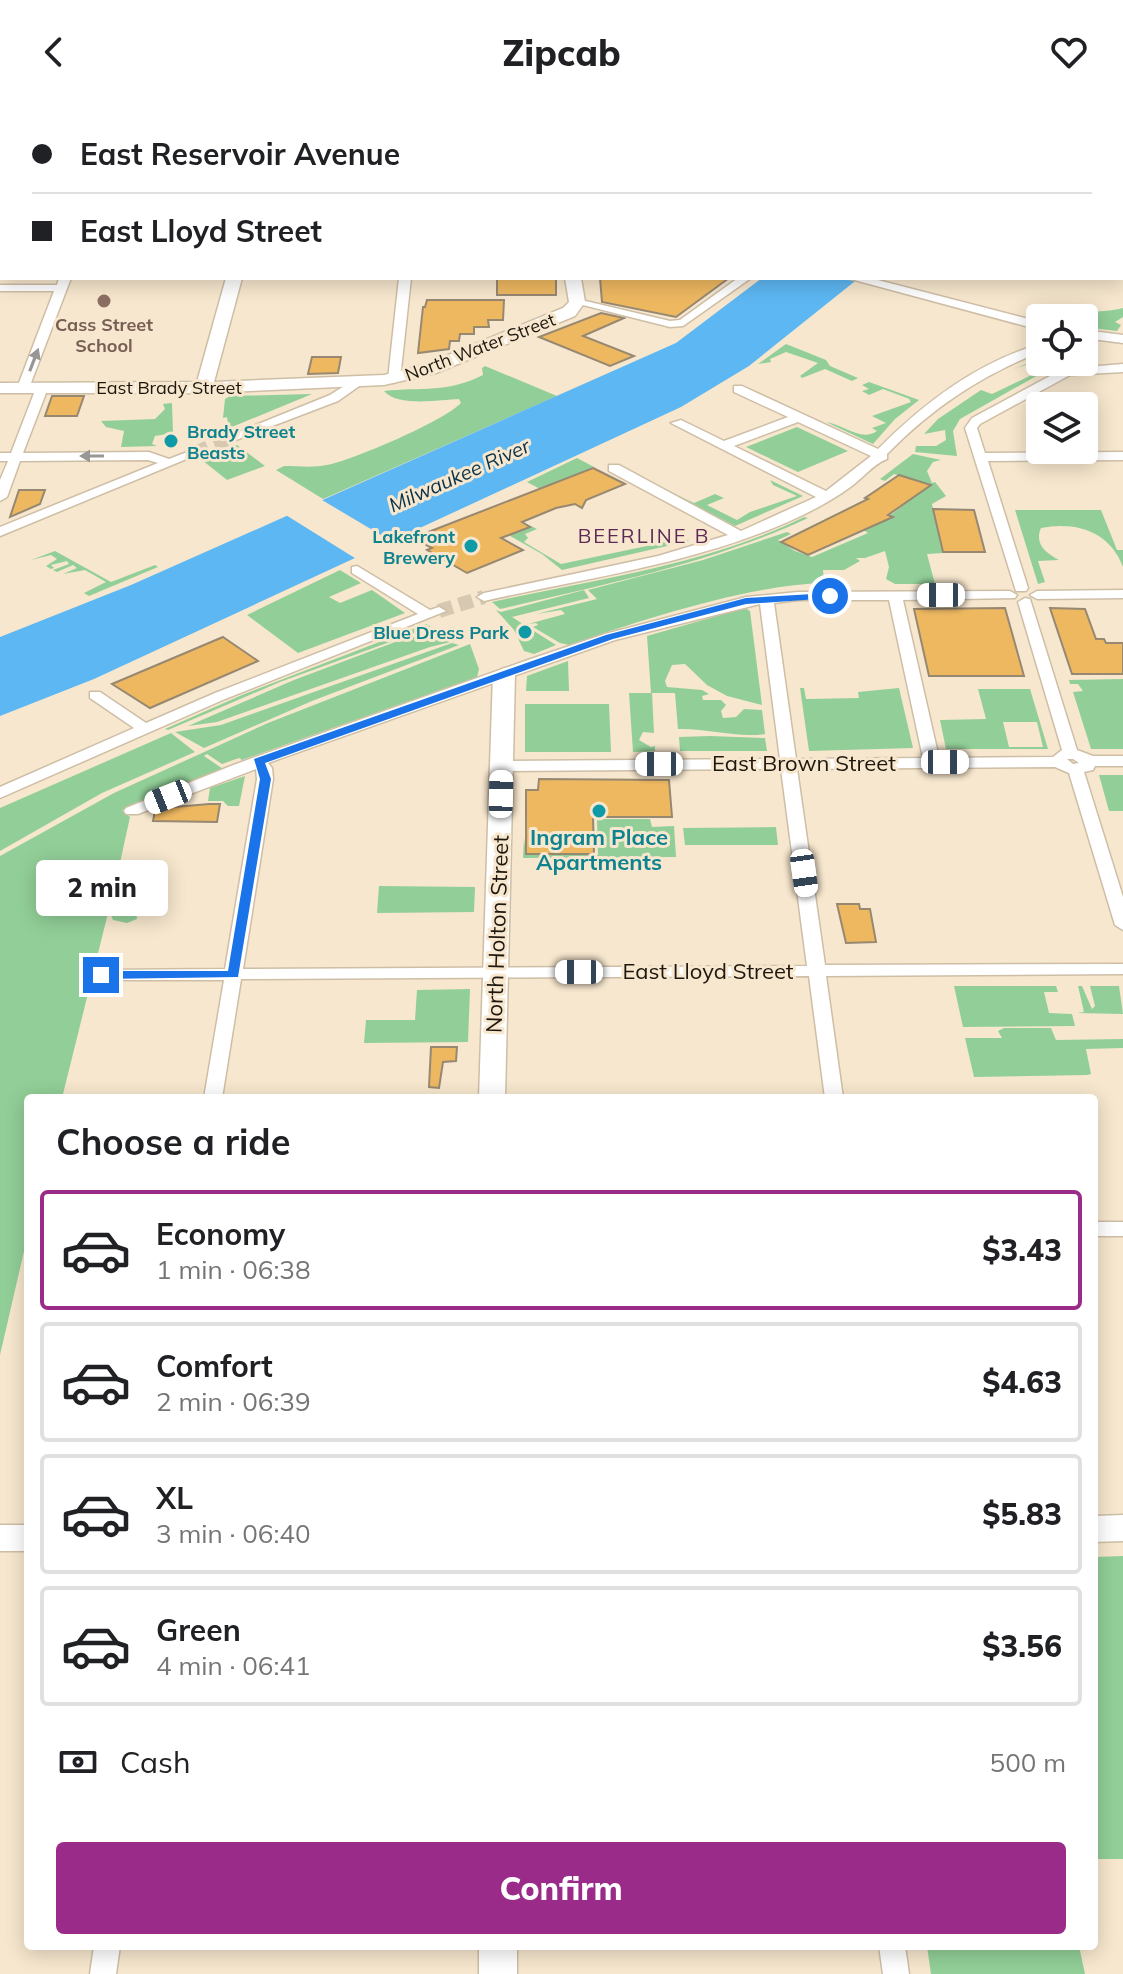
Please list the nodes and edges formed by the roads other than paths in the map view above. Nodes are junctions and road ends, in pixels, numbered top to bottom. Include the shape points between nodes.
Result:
1 (233, 280) edge
2 (405, 280) edge
3 (576, 280) edge
4 (742, 280) edge
5 (864, 280) edge
6 (63, 283) edge
7 (0, 288) edge
8 (577, 302) junction
9 (1026, 322) edge
10 (1098, 336) edge
11 (1123, 339) edge
12 (1026, 353) edge
13 (1123, 368) edge
14 (394, 379) junction
15 (347, 384) junction
16 (0, 388) edge
17 (32, 388) junction
18 (204, 388) junction
19 (738, 389) dead end
20 (797, 418) junction
21 (677, 423) dead end
22 (232, 437) tunnel mouth
23 (724, 446) junction
24 (195, 453) tunnel mouth
25 (882, 456) junction
26 (1123, 456) edge
27 (0, 457) edge
28 (15, 457) junction
29 (979, 457) junction
30 (169, 463) junction
31 (614, 468) dead end
32 (0, 497) edge
33 (827, 497) junction
34 (0, 532) edge
35 (740, 536) junction
36 (357, 570) dead end
37 (1123, 594) edge
38 (1023, 595) junction
39 (895, 596) junction
40 (484, 597) tunnel mouth
41 (766, 598) junction
42 (504, 674) junction
43 (95, 695) dead end
44 (145, 729) junction
45 (1123, 761) edge
46 (258, 762) junction
47 (1073, 762) junction
48 (789, 763) junction
49 (932, 763) junction
50 (502, 766) junction
51 (0, 793) edge
52 (132, 811) dead end
53 (1123, 925) edge
54 (1123, 969) edge
55 (817, 971) junction
56 (496, 973) junction
57 (234, 974) junction
58 (101, 975) dead end
59 (214, 1094) edge
60 (492, 1094) edge
61 (833, 1094) edge
62 (1098, 1229) edge
63 (1123, 1229) edge
64 (1123, 1528) edge
65 (1098, 1529) edge
66 (0, 1538) edge
67 (24, 1538) edge
68 (106, 1950) edge
69 (498, 1950) edge
70 (893, 1950) edge
71 (103, 1974) edge
72 (498, 1974) edge
73 (896, 1974) edge

1 - 18 main road
2 - 14 street
3 - 8 main road, North Water Street
4 - 8 street via 686,323 670,324
5 - 9 street
6 - 7 street
17 -> 6 street
8 - 14 main road, North Water Street via 556,318
10 - 11 street
12 - 25 street via 1002,362 925,411
13 - 29 street via 1062,374 976,421 970,431
14 - 15 main road, North Water Street
15 - 18 main road, East Brady Street
15 - 22 street, North Water Street via 334,398
16 - 17 main road, East Brady Street
17 - 18 main road, East Brady Street
17 - 28 street
19 - 20 street
20 - 23 street
20 - 25 street
21 - 23 street
23 - 33 street
24 - 30 street
25 - 33 street
26 - 29 street
27 - 28 street
30 -> 28 street via 149,456
28 - 32 street
29 - 38 street
30 - 34 street
31 - 35 street
33 - 35 street
35 - 40 street via 665,559
36 - 44 street via 434,613
37 - 38 street
38 - 39 street
38 - 47 street
39 - 41 street
39 - 49 street
41 - 42 street via 610,637
41 - 48 street
42 - 46 street
42 - 50 main road, North Holton Street
43 - 44 street
44 - 51 street
45 - 47 street, East Brown Street
46 - 52 street
46 - 57 street via 265,779
47 - 49 street, East Brown Street
47 - 53 street
48 - 49 street, East Brown Street
48 - 50 street, East Brown Street
48 - 55 street
50 - 56 main road, North Holton Street
54 - 55 street, East Lloyd Street
55 - 56 street, East Lloyd Street
55 - 61 street
56 - 57 street, East Lloyd Street
56 - 60 main road, North Holton Street
57 - 58 street, East Lloyd Street
57 - 59 street
62 - 63 street
64 - 65 main road
66 - 67 main road
68 - 71 street
69 - 72 main road
70 - 73 street

